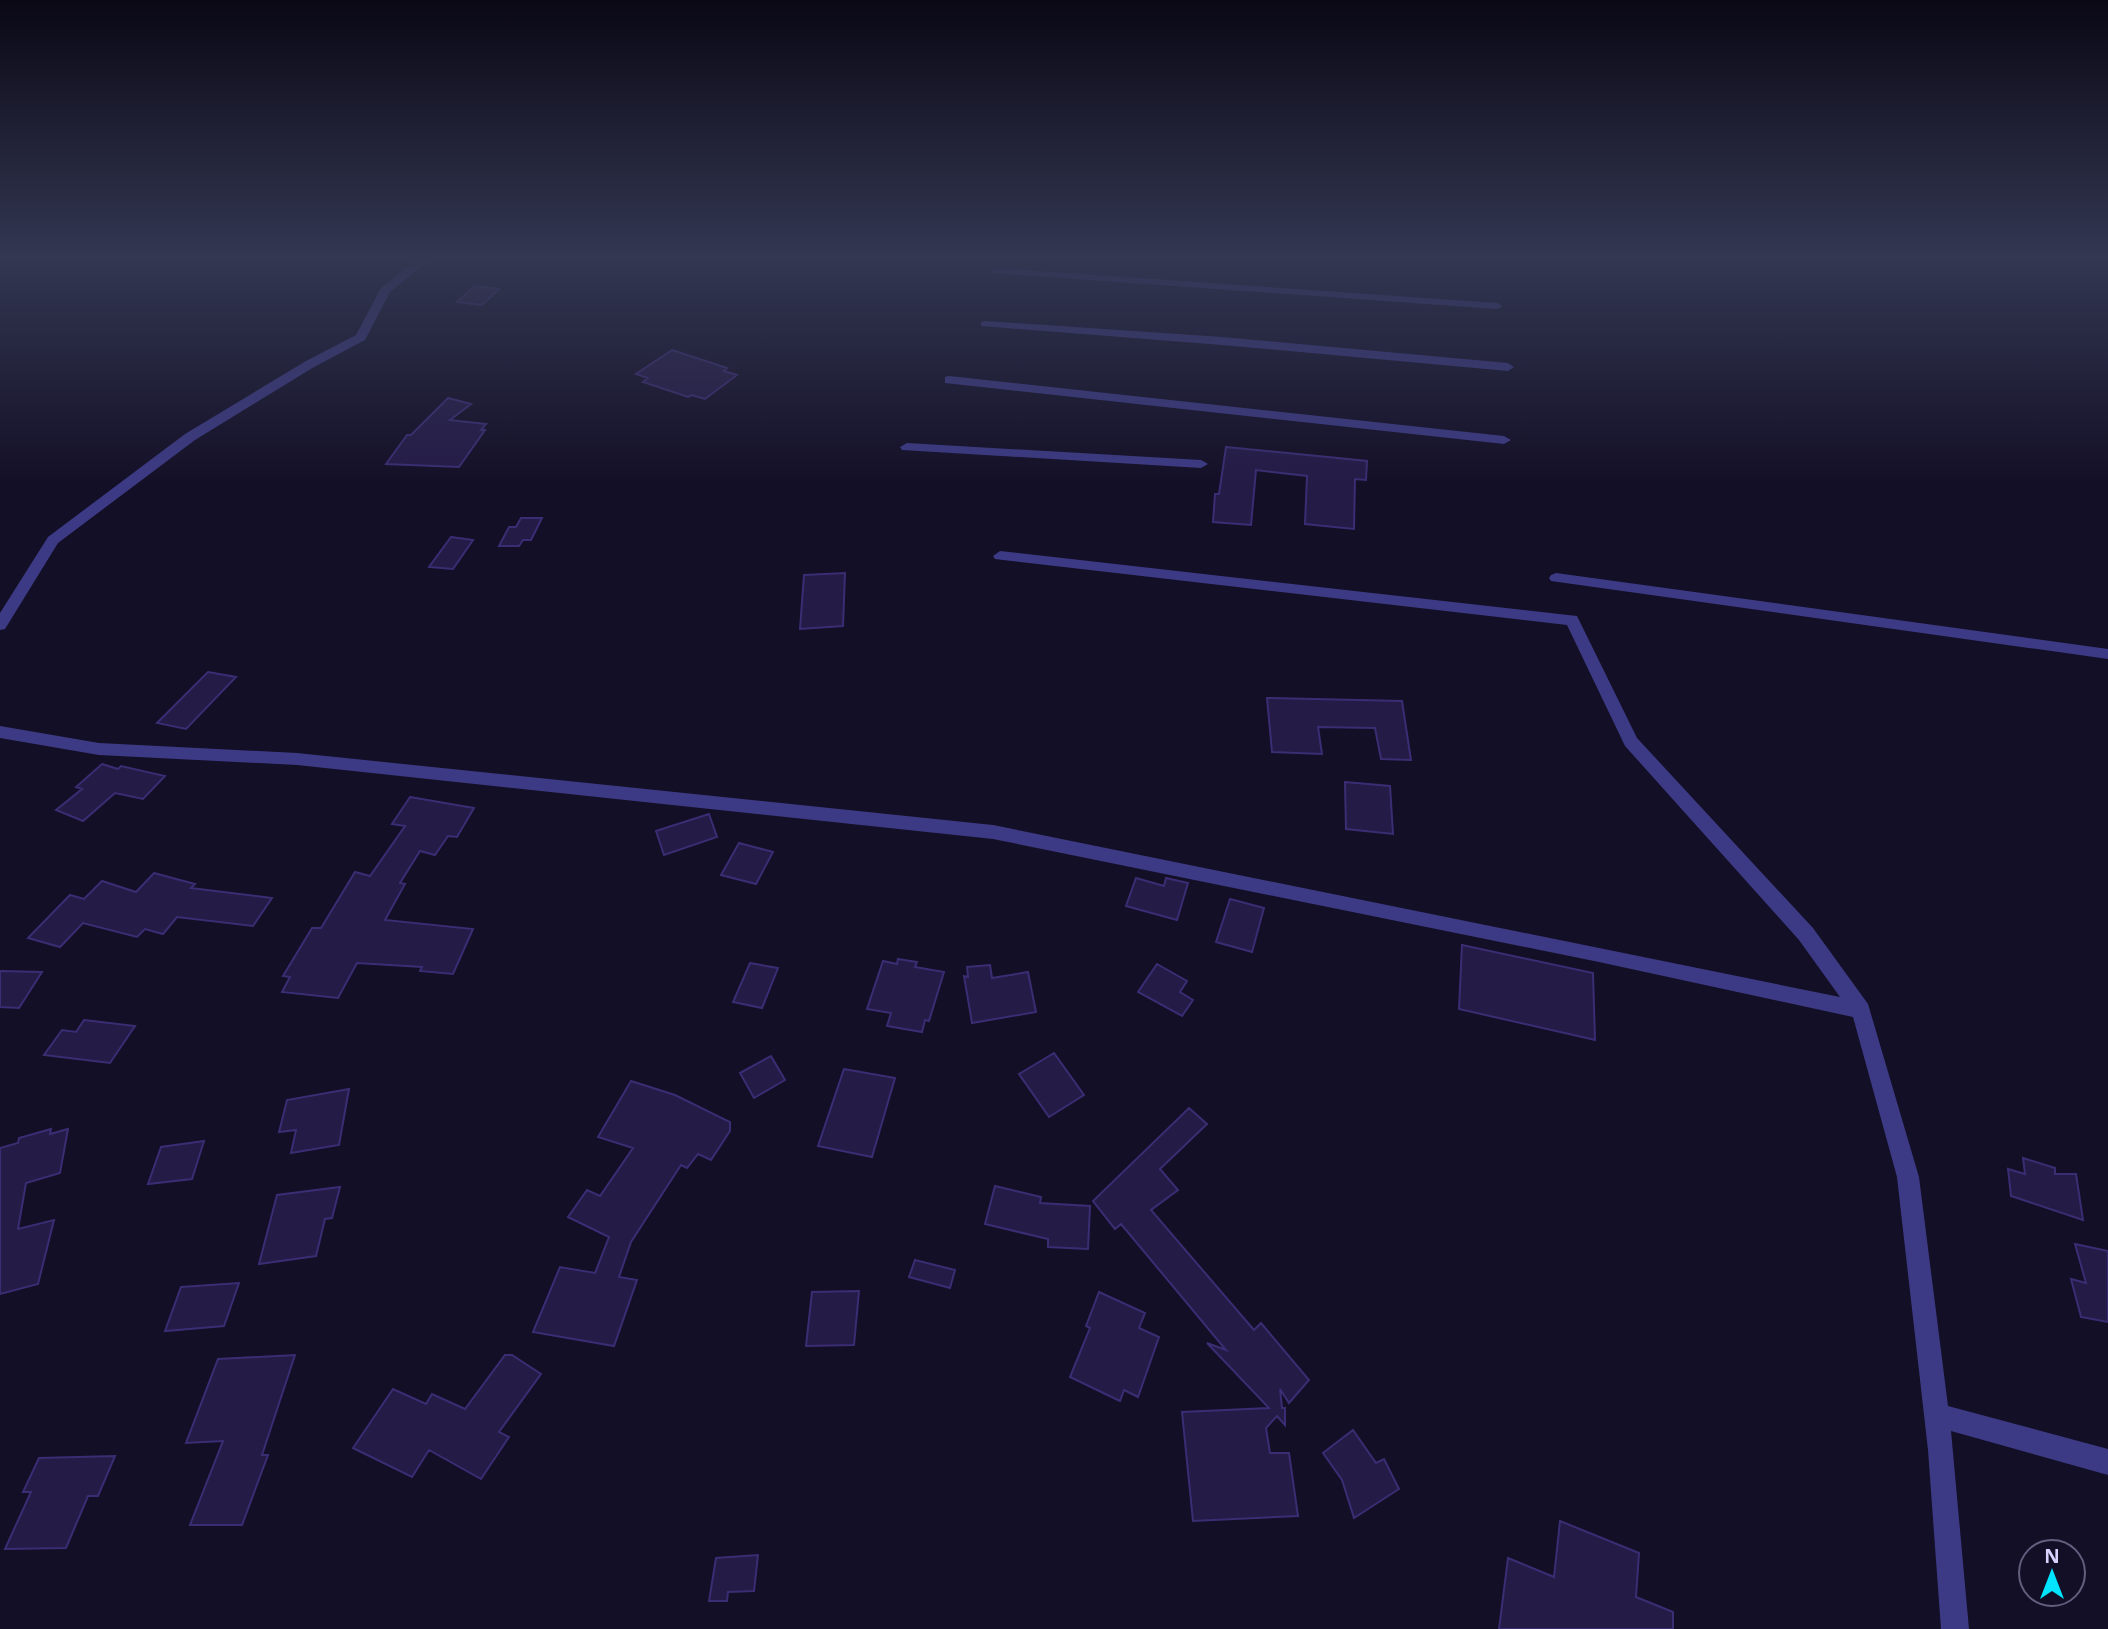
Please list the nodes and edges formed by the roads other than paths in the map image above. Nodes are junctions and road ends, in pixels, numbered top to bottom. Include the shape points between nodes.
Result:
1 (364, 333) edge
2 (1111, 333) edge
3 (1508, 367) dead end
4 (949, 380) dead end
5 (1504, 440) dead end
6 (907, 447) dead end
7 (1201, 464) dead end
8 (1000, 556) dead end
9 (1556, 578) dead end
10 (0, 625) edge
11 (2108, 654) edge
12 (0, 732) edge
13 (1861, 1010) junction
14 (1937, 1415) junction
15 (2108, 1462) edge
16 (1955, 1629) edge

1 - 10 street via 190,437 53,540
2 - 3 street
4 - 5 street
6 - 7 street
8 - 13 street via 1573,620 1631,742 1806,933
9 - 11 street
12 - 13 street via 99,749 297,759 993,832
13 - 14 street via 1908,1177
14 - 15 street
14 - 16 street

